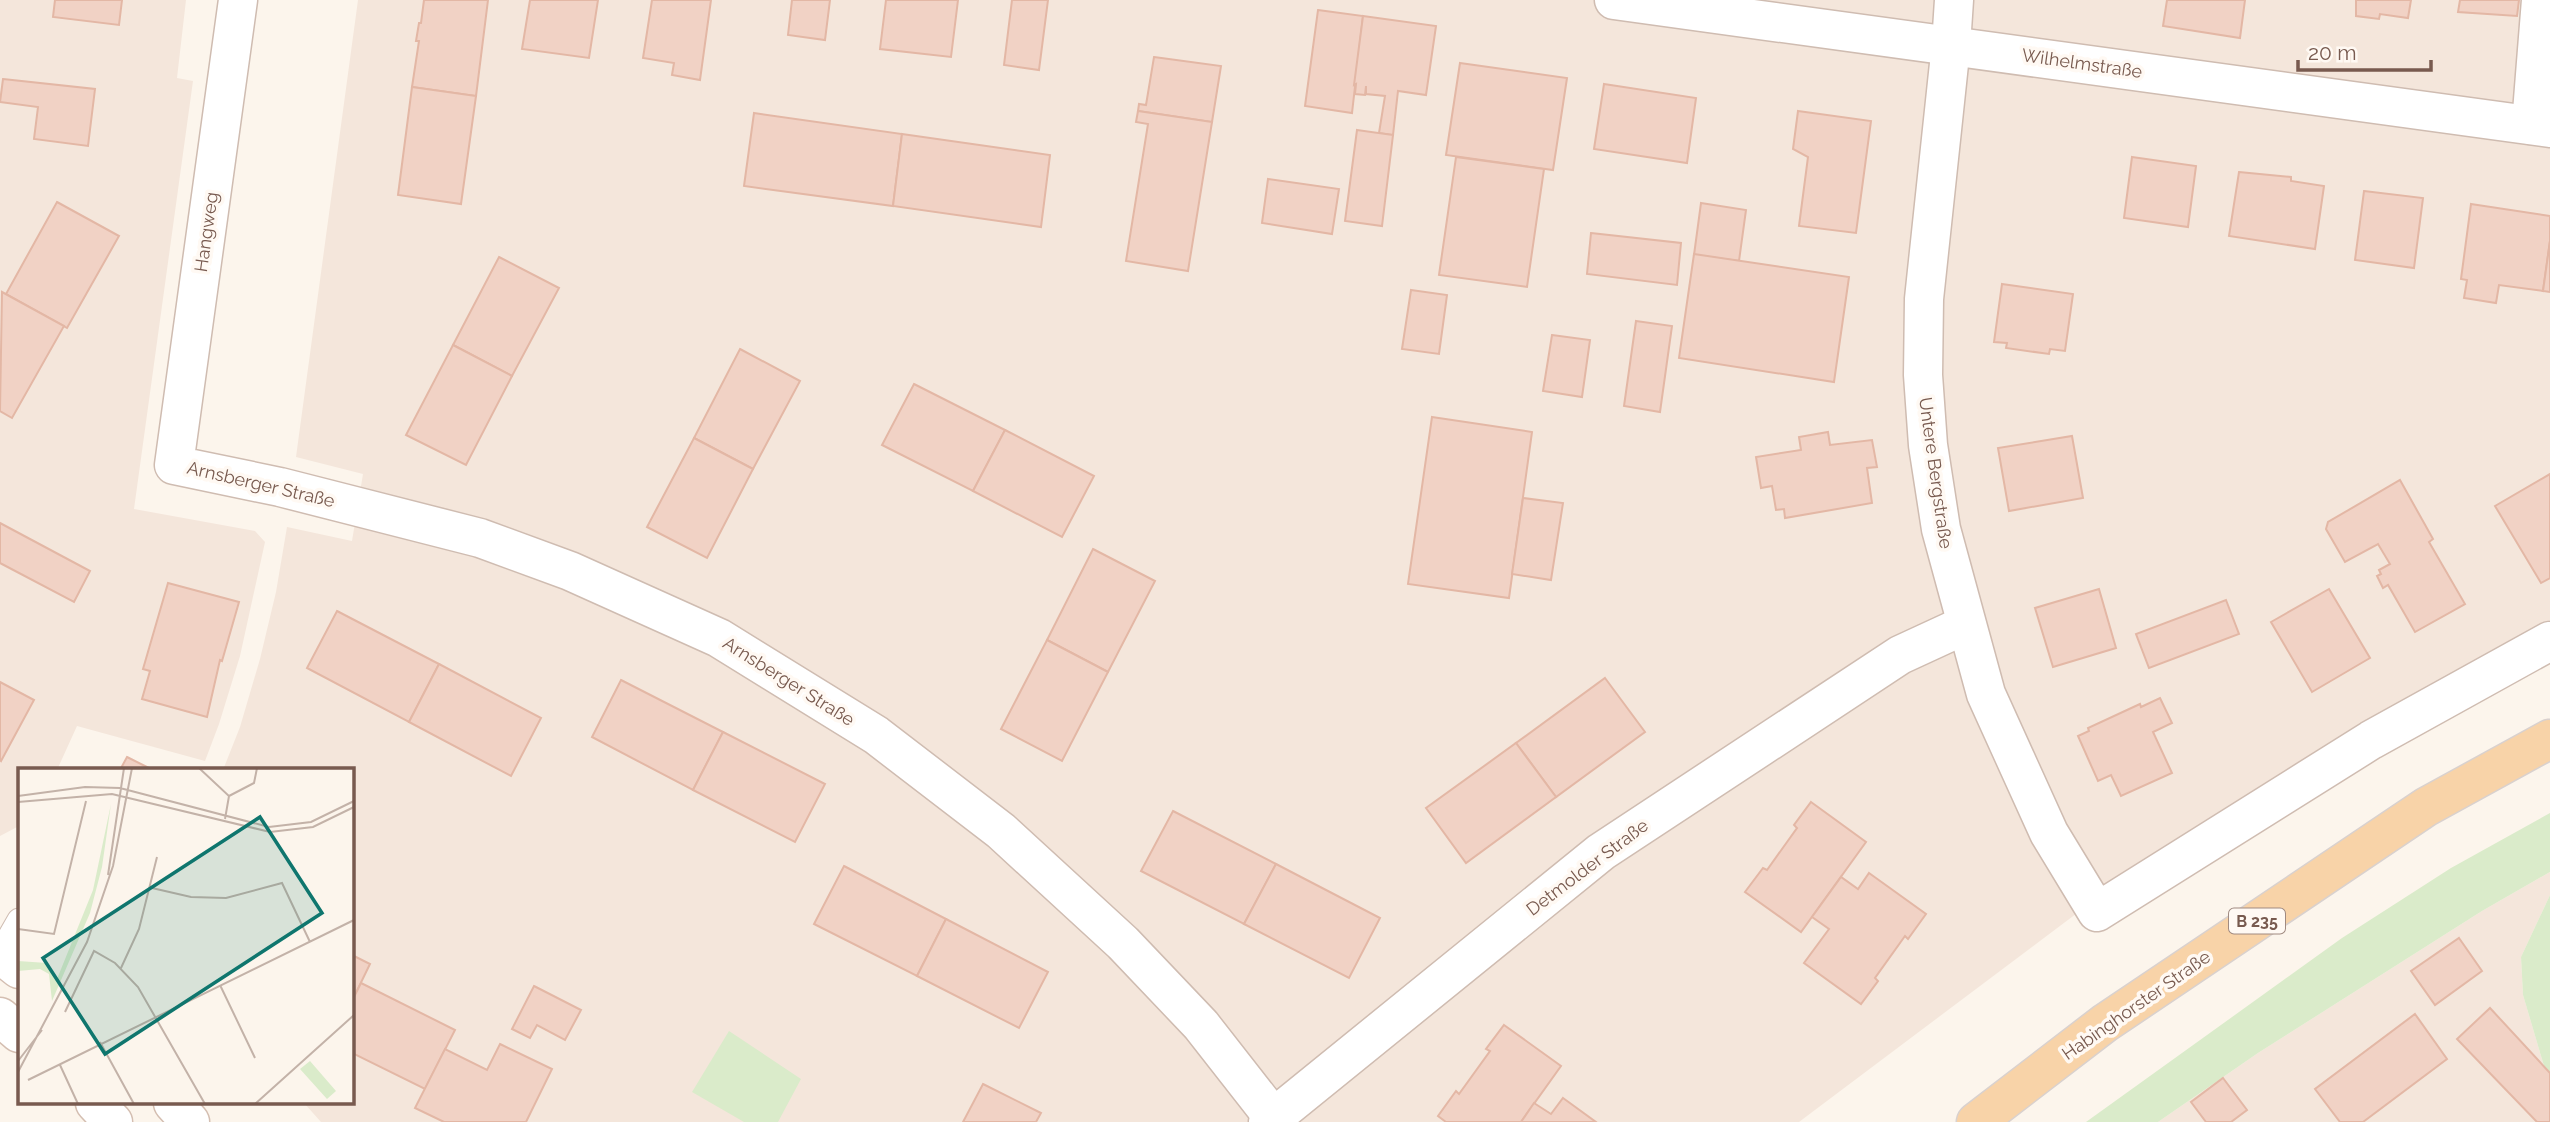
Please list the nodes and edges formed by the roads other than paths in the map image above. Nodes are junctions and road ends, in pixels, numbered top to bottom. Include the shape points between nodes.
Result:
1 (238, 0) edge
2 (1614, 0) edge
3 (1954, 0) edge
4 (2541, 0) edge
5 (1951, 45) junction
6 (2540, 127) edge
7 (174, 465) joint
8 (1965, 625) junction
9 (2550, 640) edge
10 (2550, 738) edge
11 (18, 922) edge
12 (0, 953) edge
13 (18, 968) edge
14 (0, 1017) edge
15 (18, 1031) edge
16 (96, 1104) edge
17 (174, 1104) edge
18 (1270, 1120) edge
19 (113, 1122) edge
20 (190, 1122) edge
21 (1976, 1122) edge

1 - 7 street, Hangweg
2 - 5 street, Wilhelmstraße
3 - 5 street, Untere Bergstraße
4 - 6 street
5 - 6 street, Wilhelmstraße
5 - 8 street, Untere Bergstraße via 1924,299 1923,375 1941,529
7 - 18 street, Arnsberger Straße via 480,538 570,571 719,638 876,735 1001,831 1123,943 1192,1016
8 - 9 street, Untere Bergstraße via 1986,694 2021,772 2049,833 2096,912 2371,740
8 - 18 street, Detmolder Straße via 1900,654 1601,852
10 - 21 main road, Habinghorster Straße / B 235 via 2414,815 2105,1023
11 - 12 lane
12 - 13 street
14 - 15 street
16 - 19 street
17 - 20 street

